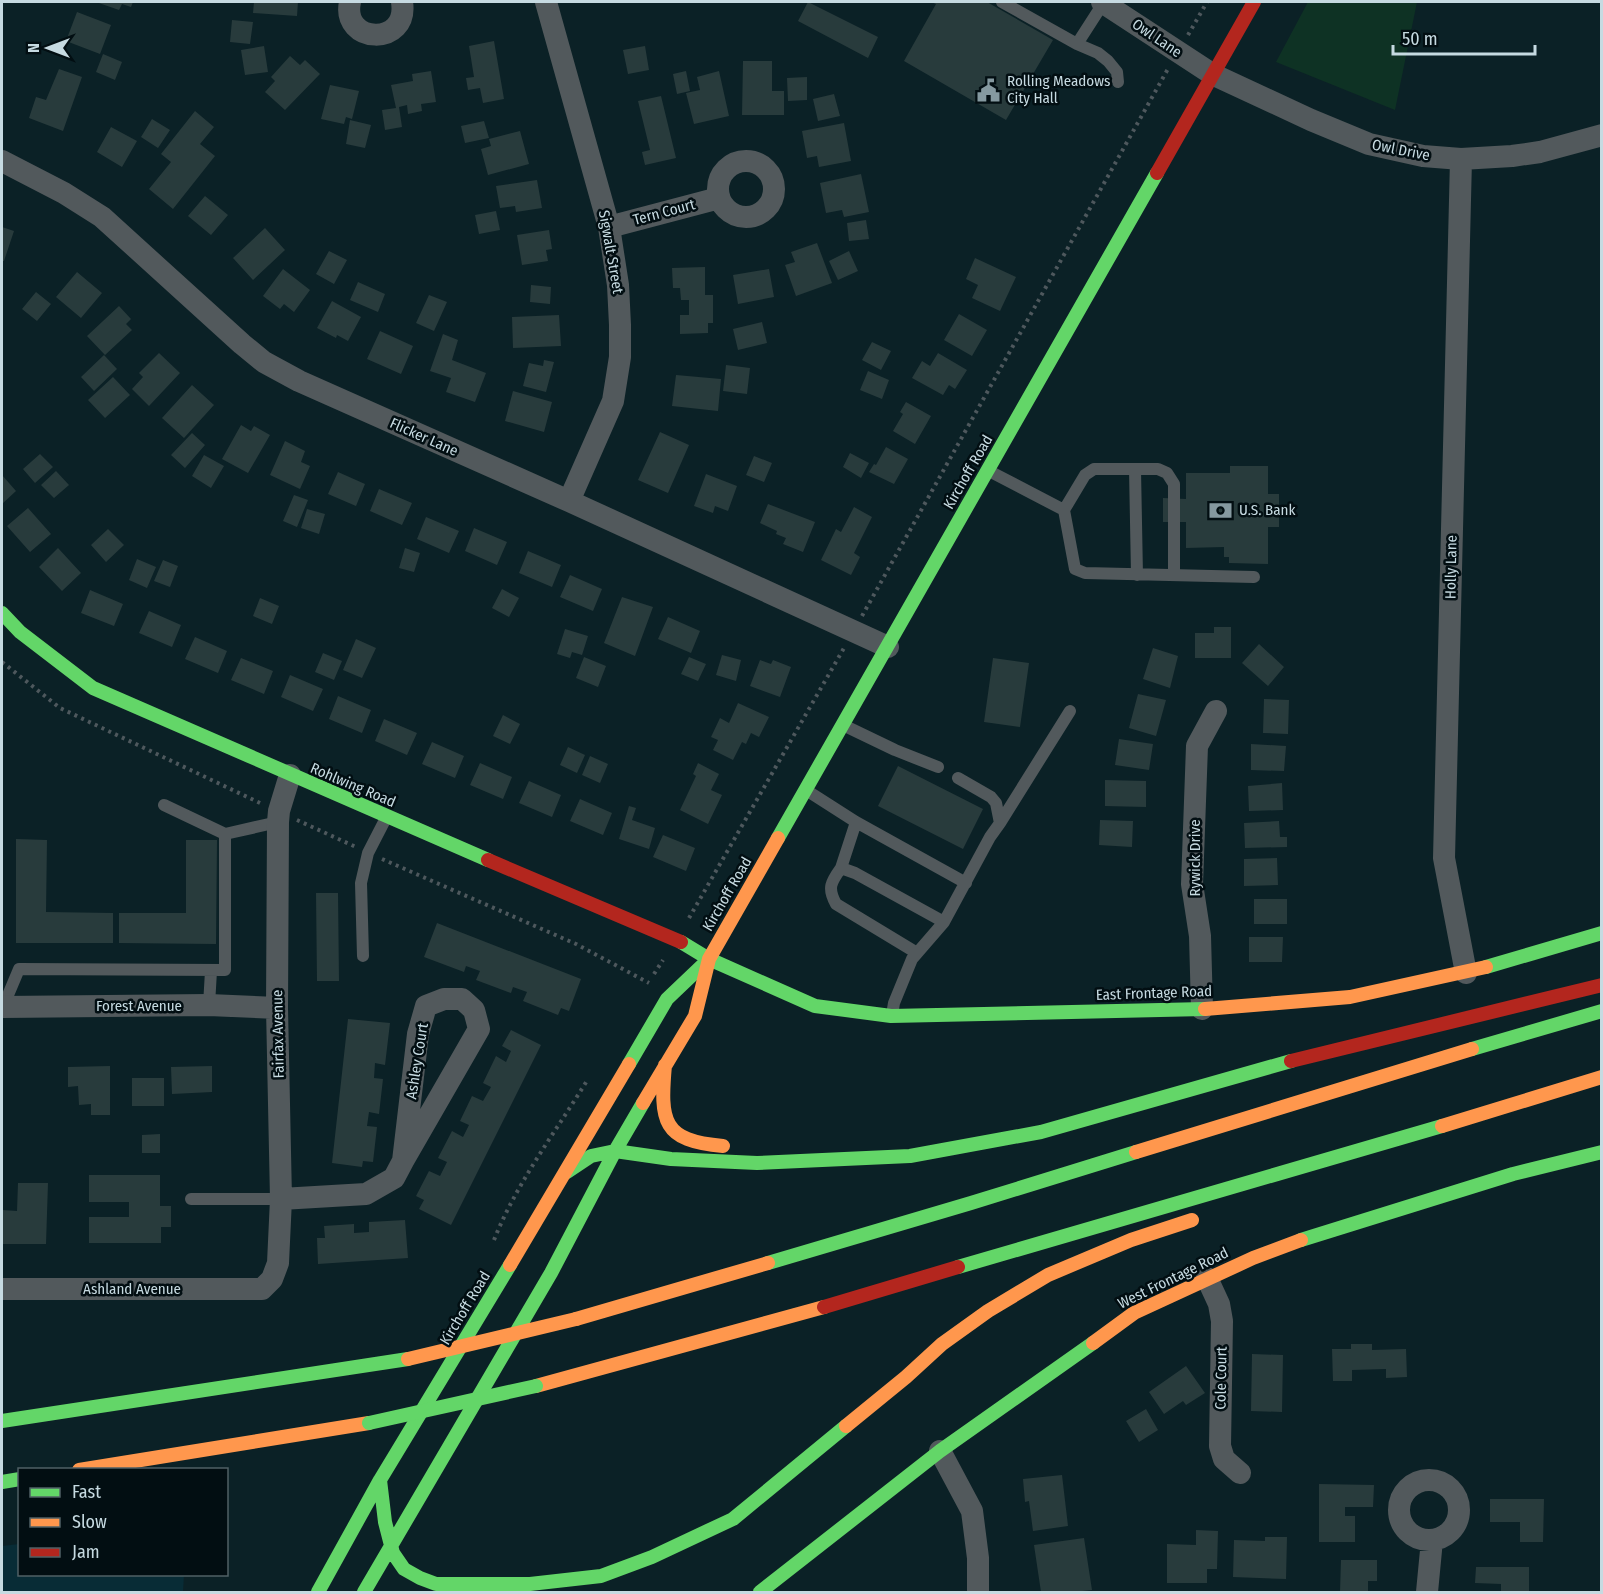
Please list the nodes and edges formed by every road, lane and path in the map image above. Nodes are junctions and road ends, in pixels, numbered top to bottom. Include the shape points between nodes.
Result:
1 (350, 2) edge
2 (405, 2) edge
3 (546, 2) edge
4 (1002, 2) edge
5 (1103, 2) edge
6 (1207, 2) edge
7 (1254, 2) edge
8 (1194, 24) dead end
9 (1077, 44) junction
10 (1212, 74) junction
11 (1162, 80) dead end
12 (1118, 82) dead end
13 (1602, 135) edge
14 (1461, 159) junction
15 (2, 161) edge
16 (719, 198) dead end
17 (609, 227) junction
18 (1135, 469) junction
19 (988, 470) junction
20 (569, 501) junction
21 (1064, 510) junction
22 (1137, 575) junction
23 (1174, 575) junction
24 (1254, 577) dead end
25 (4, 619) edge
26 (853, 631) junction
27 (888, 647) junction
28 (2, 662) edge
29 (1070, 711) dead end
30 (1216, 711) dead end
31 (843, 725) junction
32 (938, 767) dead end
33 (290, 775) junction
34 (958, 778) dead end
35 (806, 789) junction
36 (164, 805) dead end
37 (279, 817) junction
38 (387, 817) junction
39 (856, 822) junction
40 (1000, 823) junction
41 (225, 834) junction
42 (368, 853) junction
43 (841, 868) junction
44 (966, 883) junction
45 (690, 915) dead end
46 (944, 922) junction
47 (1602, 933) edge
48 (917, 953) junction
49 (363, 956) dead end
50 (709, 959) junction
51 (211, 970) junction
52 (1466, 973) junction
53 (649, 983) dead end
54 (1602, 985) edge
55 (210, 1005) junction
56 (2, 1007) edge
57 (277, 1008) junction
58 (1202, 1009) junction
59 (1602, 1011) edge
60 (891, 1016) junction
61 (665, 1065) junction
62 (1602, 1077) edge
63 (615, 1151) junction
64 (1600, 1156) edge
65 (832, 1160) junction
66 (404, 1161) junction
67 (1296, 1170) junction
68 (567, 1172) junction
69 (191, 1199) dead end
70 (281, 1199) junction
71 (1223, 1205) dead end
72 (1202, 1215) dead end
73 (1207, 1278) junction
74 (2, 1289) edge
75 (262, 1289) joint
76 (2, 1421) edge
77 (940, 1451) junction
78 (91, 1468) edge
79 (1240, 1473) dead end
80 (18, 1479) edge
81 (380, 1480) junction
82 (2, 1482) edge
83 (1432, 1540) dead end
84 (391, 1547) junction
85 (783, 1575) junction
86 (436, 1584) junction
87 (406, 1586) dead end
88 (318, 1593) edge
89 (364, 1593) edge
90 (760, 1593) edge
91 (783, 1593) edge
92 (978, 1593) edge
93 (1427, 1593) edge

1 - 2 street via 350,17 357,28 370,35 393,29
3 - 17 street, Sigwalt Street
4 - 9 lane
5 - 9 lane
5 - 10 street, Owl Lane
6 - 8 path
7 - 10 main road, Kirchoff Road
9 - 12 lane via 1108,61 1117,72
10 - 14 street, Owl Drive via 1369,144 1423,156
10 - 19 main road, Kirchoff Road
11 - 26 path
13 - 14 street, Owl Drive via 1540,152
14 - 52 street, Holly Lane via 1444,858
15 - 20 street, Flicker Lane via 102,217 264,362
16 - 17 street, Tern Court
17 - 20 street, Sigwalt Street via 618,285 620,357 613,401
18 - 21 lane via 1094,469 1085,475
18 - 22 lane
18 - 23 lane via 1167,472 1173,484
19 - 21 lane
19 - 27 main road, Kirchoff Road
20 - 26 street, Flicker Lane
21 - 22 lane via 1075,569 1085,573
22 - 23 lane
23 - 24 lane
25 - 33 main road, Rohlwing Road via 93,688
26 - 27 street, Flicker Lane
26 - 45 path
27 - 31 main road, Kirchoff Road
28 - 37 path via 60,708
29 - 40 lane
30 - 58 street, Rywick Drive via 1197,746 1192,884 1200,936
31 - 32 lane
31 - 35 main road, Kirchoff Road
33 - 37 street, Fairfax Avenue
33 - 38 main road, Rohlwing Road
34 - 40 lane via 991,797
35 - 39 lane
35 - 50 main road, Kirchoff Road
36 - 41 lane
37 - 41 lane
37 - 42 path
37 - 57 street, Fairfax Avenue
38 - 42 lane
38 - 50 main road, Rohlwing Road via 676,939
39 - 43 lane
39 - 44 lane
40 - 44 lane
41 - 51 lane via 225,970
42 - 49 lane via 361,883
42 - 53 path via 576,944
43 - 46 lane
43 - 48 lane via 831,881 830,892 836,904
44 - 46 lane
46 - 48 lane
47 - 52 main road, East Frontage Road
48 - 60 lane
50 - 60 main road, East Frontage Road via 815,1006
50 - 61 main road, Kirchoff Road via 695,1016
50 - 68 main road, Kirchoff Road via 667,999
51 - 55 lane
51 - 56 lane via 19,969
52 - 58 main road, East Frontage Road via 1350,998
54 - 65 main road via 1291,1061 1041,1132 910,1156
55 - 56 street, Forest Avenue
55 - 57 street, Forest Avenue
57 - 70 street, Fairfax Avenue
58 - 60 main road, East Frontage Road
59 - 76 main road, bridge via 576,1319 408,1359
61 - 63 main road, Kirchoff Road
61 - 65 main road via 664,1112 674,1132 688,1141
62 - 67 main road
63 - 65 main road via 671,1159 756,1163
63 - 68 main road via 591,1156
63 - 84 main road, Kirchoff Road via 550,1273
64 - 73 main road, West Frontage Road via 1513,1174 1367,1217
66 - 66 street, Ashley Court via 479,1029 474,1010 462,999 444,999 426,1006 418,1034
66 - 70 street, Ashley Court via 394,1178 366,1194
67 - 71 main road
67 - 78 main road, bridge via 536,1386 369,1423
68 - 81 main road, Kirchoff Road
69 - 70 lane
70 - 75 street, Fairfax Avenue via 278,1263 272,1279
72 - 86 main road via 1048,1275 988,1311 942,1344 734,1519 601,1576 530,1584
73 - 77 main road, West Frontage Road via 1134,1313
73 - 79 street, Cole Court via 1222,1321 1220,1446 1224,1459
74 - 75 street, Ashland Avenue
77 - 85 main road, West Frontage Road
77 - 92 street via 972,1511
80 - 82 main road
81 - 84 main road
81 - 88 main road, Kirchoff Road
83 - 93 street
84 - 86 main road via 401,1566
84 - 89 main road, Kirchoff Road
85 - 90 main road, West Frontage Road
85 - 91 lane
86 - 87 main road

